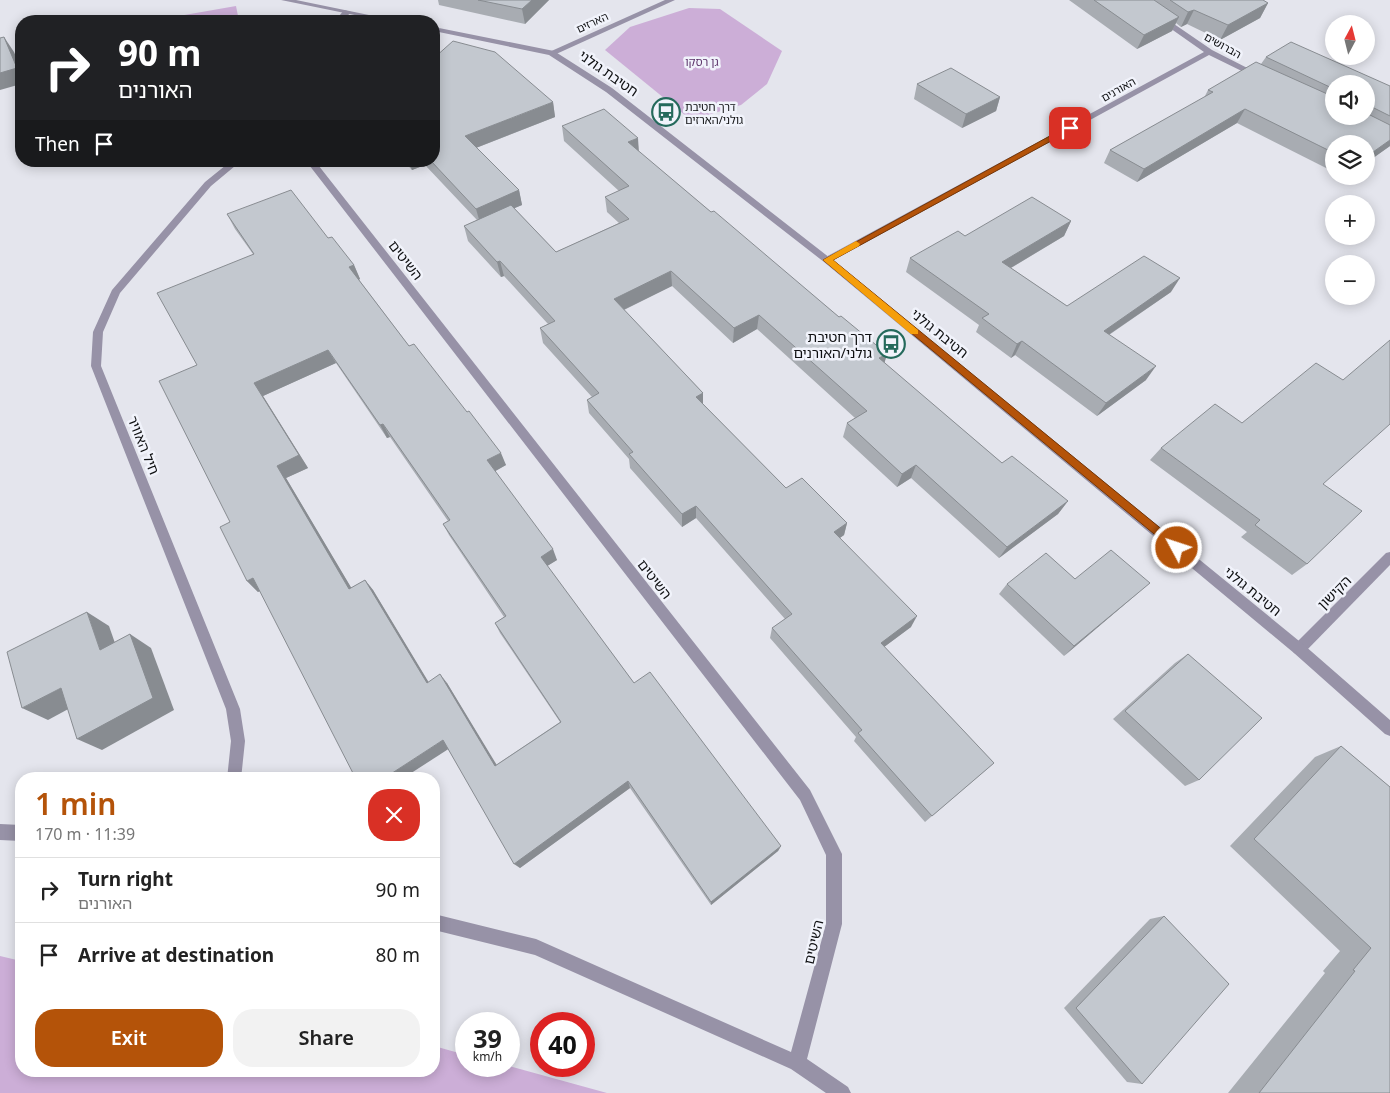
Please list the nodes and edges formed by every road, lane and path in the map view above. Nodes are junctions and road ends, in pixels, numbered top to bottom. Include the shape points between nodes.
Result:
1 (285, 0) edge
2 (671, 0) edge
3 (1134, 0) edge
4 (346, 12) junction
5 (344, 15) edge
6 (362, 15) edge
7 (440, 30) edge
8 (1209, 52) junction
9 (551, 53) junction
10 (1271, 82) edge
11 (229, 167) edge
12 (315, 167) edge
13 (827, 260) junction
14 (1390, 557) edge
15 (1299, 649) junction
16 (1390, 729) edge
17 (235, 772) edge
18 (0, 832) edge
19 (15, 833) edge
20 (440, 923) edge
21 (797, 1063) junction
22 (842, 1093) edge

1 - 4 street
2 - 9 street, הארזים
3 - 8 street, הברושים
4 - 5 street
4 - 6 street
7 - 9 street, חטיבת גולני
8 - 10 street, הברושים
8 - 13 street, האורנים
9 - 13 street, חטיבת גולני via 609,90
11 - 17 street, חיל האוויר via 208,184 116,292 98,332 96,366 234,709 238,742
12 - 21 street, השיטים via 805,795 834,854 834,924
13 - 15 street, חטיבת גולני
14 - 15 street, הקישון
15 - 16 street, חטיבת גולני
18 - 19 street
20 - 21 street via 536,947
21 - 22 street

